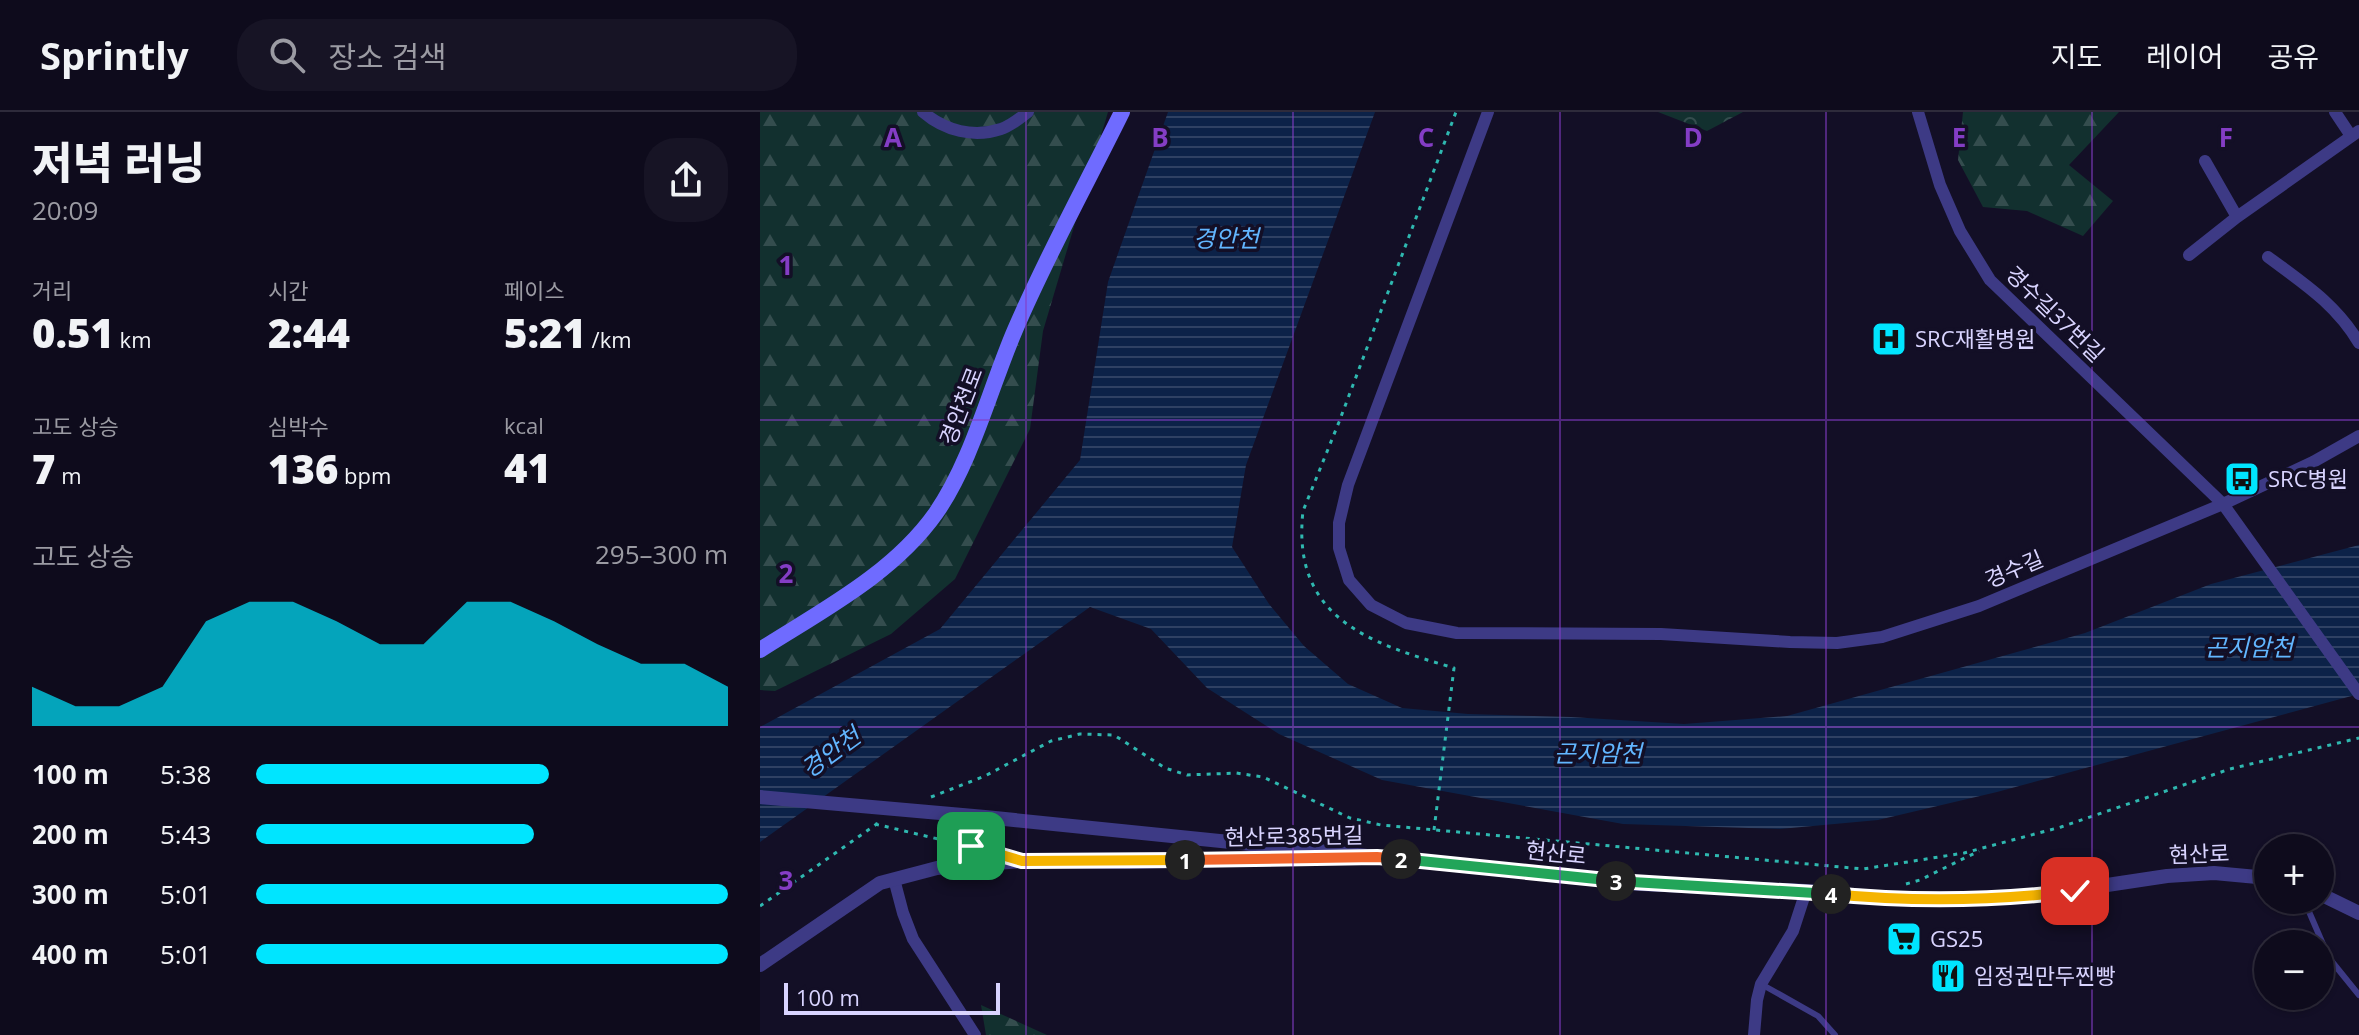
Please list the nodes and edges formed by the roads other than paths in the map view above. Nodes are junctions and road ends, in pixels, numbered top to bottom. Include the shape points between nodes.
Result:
1 (923, 112) edge
2 (1028, 112) edge
3 (1122, 112) edge
4 (1488, 112) edge
5 (1918, 112) edge
6 (2335, 112) edge
7 (2355, 134) edge
8 (2205, 161) dead end
9 (2237, 217) junction
10 (2189, 255) dead end
11 (2268, 257) dead end
12 (2359, 343) edge
13 (2359, 436) edge
14 (2223, 504) junction
15 (760, 650) edge
16 (2359, 694) edge
17 (760, 797) edge
18 (1377, 857) junction
19 (2254, 877) edge
20 (894, 879) junction
21 (1806, 891) junction
22 (2334, 901) edge
23 (2359, 913) edge
24 (2310, 914) edge
25 (760, 965) edge
26 (1761, 984) junction
27 (2359, 995) edge
28 (975, 1035) edge
29 (1754, 1035) edge
30 (1835, 1035) edge

1 - 2 street via 954,130 977,134 1004,128
3 - 15 main road, 경안천로 via 1044,264 955,482 935,515 865,583
4 - 14 street, 경수길 via 1348,485 1339,548 1349,580 1371,605 1406,623 1457,633 1661,634 1837,643 1882,637 1979,606
5 - 14 street, 경수길37번길 via 1940,185 1990,280
6 - 7 street
7 - 9 street
8 - 9 street
9 - 10 street
11 - 12 street via 2330,304
13 - 14 street, 경수길
14 - 16 street, 경수길37번길
17 - 18 street, 현산로
18 - 20 street, 현산로385번길 via 1022,861 937,868
18 - 21 street, 현산로 via 1641,884
19 - 21 street, 현산로 via 2167,876 2034,896 1964,899
20 - 25 street, 현산로385번길 via 880,883
20 - 28 street via 913,939
21 - 26 street via 1793,931
22 - 23 street
24 - 27 lane via 2329,958
26 - 29 street
26 - 30 lane via 1818,1016

